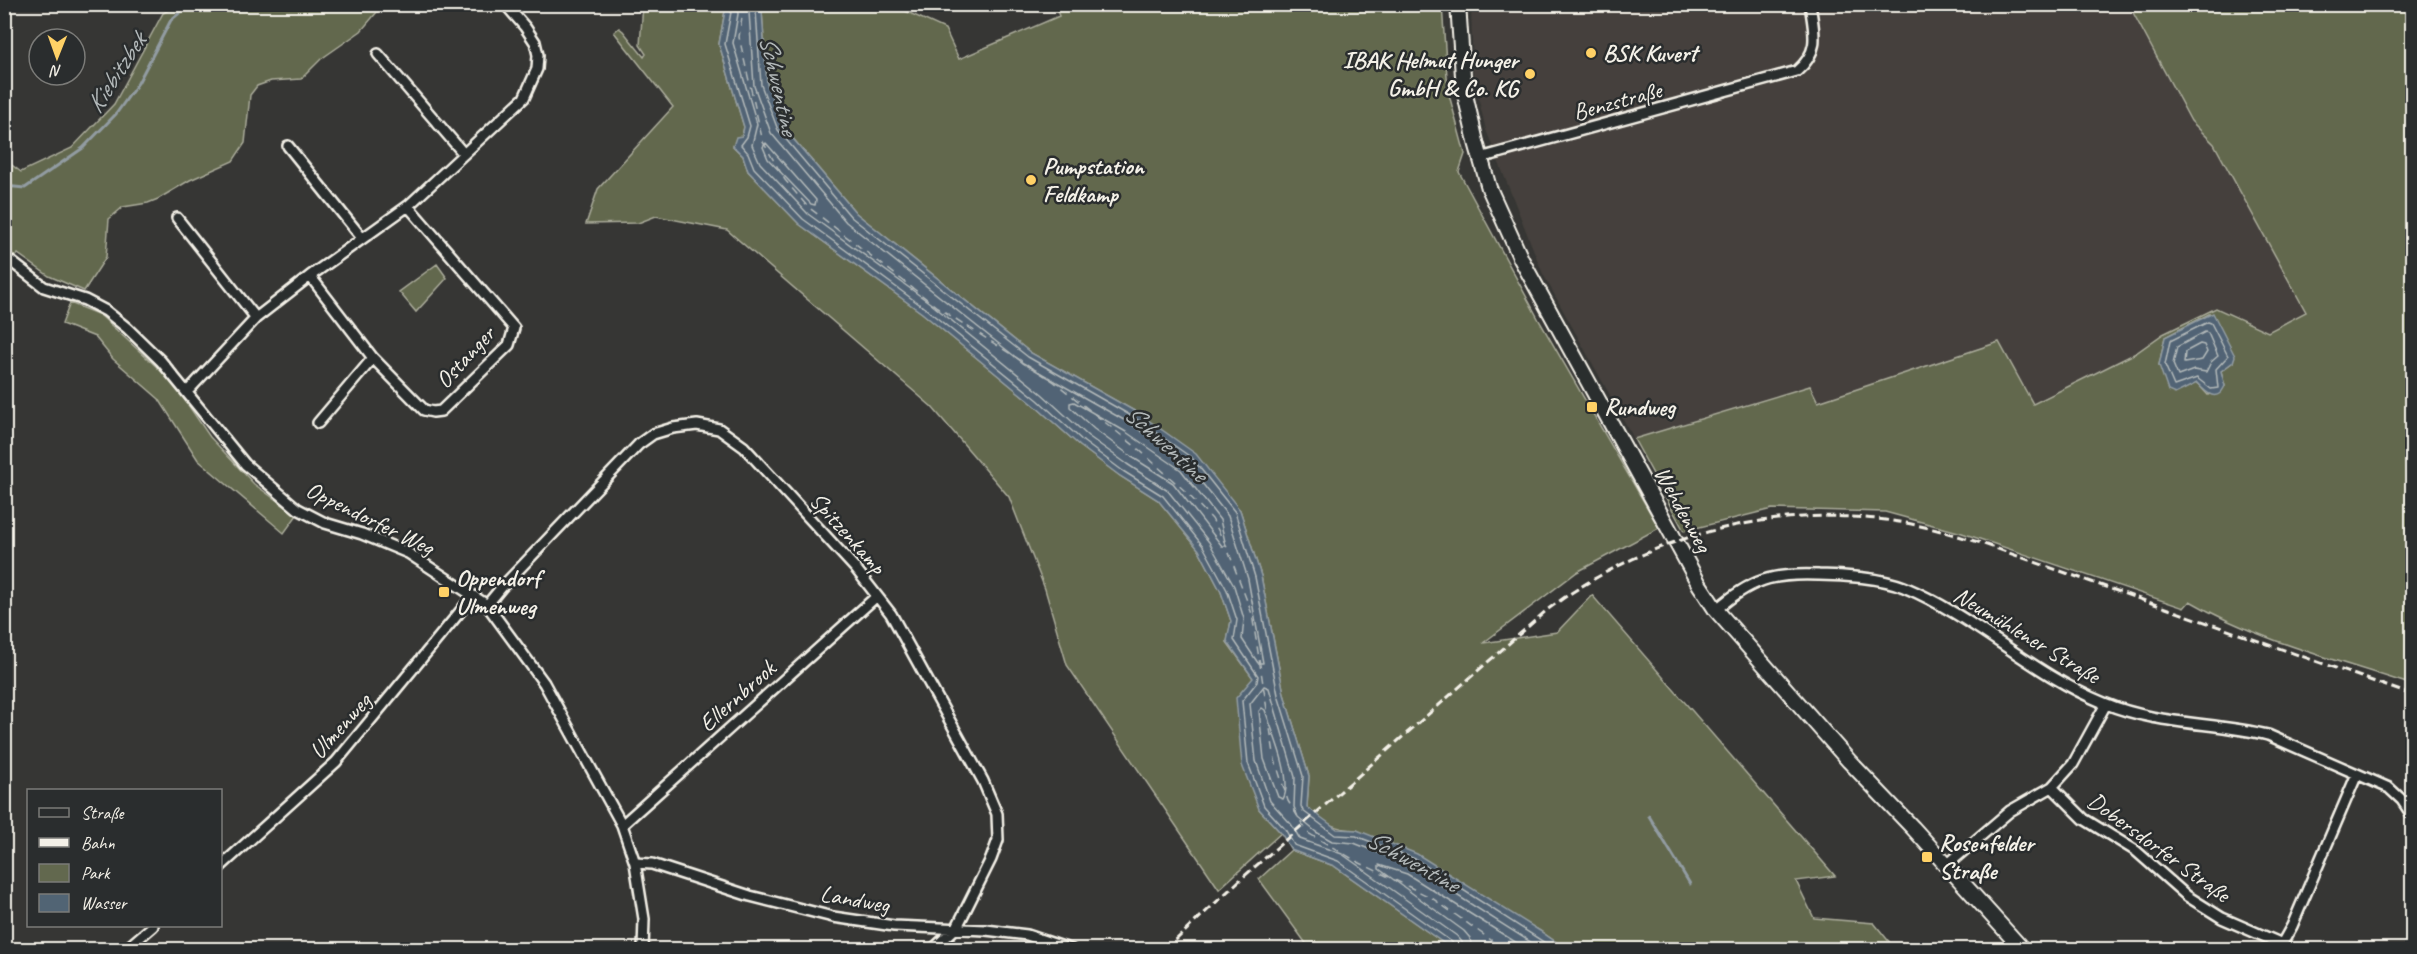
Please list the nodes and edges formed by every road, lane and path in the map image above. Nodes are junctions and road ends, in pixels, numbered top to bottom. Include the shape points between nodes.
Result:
1 (505, 4) edge
2 (1458, 4) edge
3 (1810, 4) edge
4 (378, 54) dead end
5 (288, 146) dead end
6 (464, 154) junction
7 (1480, 158) junction
8 (408, 206) junction
9 (177, 218) dead end
10 (362, 238) junction
11 (6, 258) edge
12 (310, 276) junction
13 (256, 318) junction
14 (373, 358) junction
15 (188, 392) junction
16 (318, 423) dead end
17 (473, 596) junction
18 (877, 596) junction
19 (487, 605) junction
20 (1716, 610) junction
21 (2106, 704) junction
22 (2357, 774) junction
23 (2052, 787) junction
24 (2412, 815) edge
25 (622, 825) junction
26 (635, 863) junction
27 (222, 865) edge
28 (1947, 865) junction
29 (152, 927) edge
30 (957, 927) junction
31 (2280, 947) edge
32 (124, 950) edge
33 (643, 950) edge
34 (933, 950) edge
35 (1072, 950) edge
36 (2023, 950) edge

1 - 6 street via 535,42 537,69 524,98
2 - 7 main road, Wehdenweg via 1464,90
3 - 7 street, Benzstraße via 1814,50 1797,71
4 - 6 street
5 - 10 street
6 - 8 street
7 - 20 main road, Wehdenweg via 1521,259
8 - 10 street
8 - 14 street, Ostanger via 514,328 509,345 441,411 424,410
9 - 13 street
10 - 12 street
11 - 15 street, Oppendorfer Weg via 44,287 106,311 161,361
12 - 13 street
12 - 14 street, Ostanger
13 - 15 street
14 - 16 street
15 - 17 street, Oppendorfer Weg via 245,464 298,509 408,554
17 - 19 street, Oppendorfer Weg
17 - 27 street, Ulmenweg via 336,762
18 - 19 street, Spitzenkamp via 744,447 719,429 697,425 653,434 639,444
18 - 25 street, Ellernbrook
18 - 30 street, Spitzenkamp via 891,614 983,781 997,814 998,840
19 - 25 street, Oppendorfer Weg via 544,683
20 - 21 street, Neumühlener Straße via 1746,586 1790,573 1846,576 1902,586 1956,613 2059,682
20 - 28 main road, Wehdenweg
21 - 22 street, Neumühlener Straße via 2160,720 2268,735
21 - 23 street via 2073,764
22 - 24 street, Neumühlener Straße via 2389,788
22 - 31 street via 2306,896
23 - 28 street via 2010,811
23 - 31 street, Dobersdorfer Straße via 2084,819 2136,851 2197,904
25 - 26 street, Oppendorfer Weg
26 - 30 street, Landweg via 652,864 833,917 894,926
26 - 33 street, Oppendorfer Weg via 644,919
28 - 36 main road, Wehdenweg
29 - 32 street
30 - 34 street, Spitzenkamp
30 - 35 street, Landweg via 1027,935

